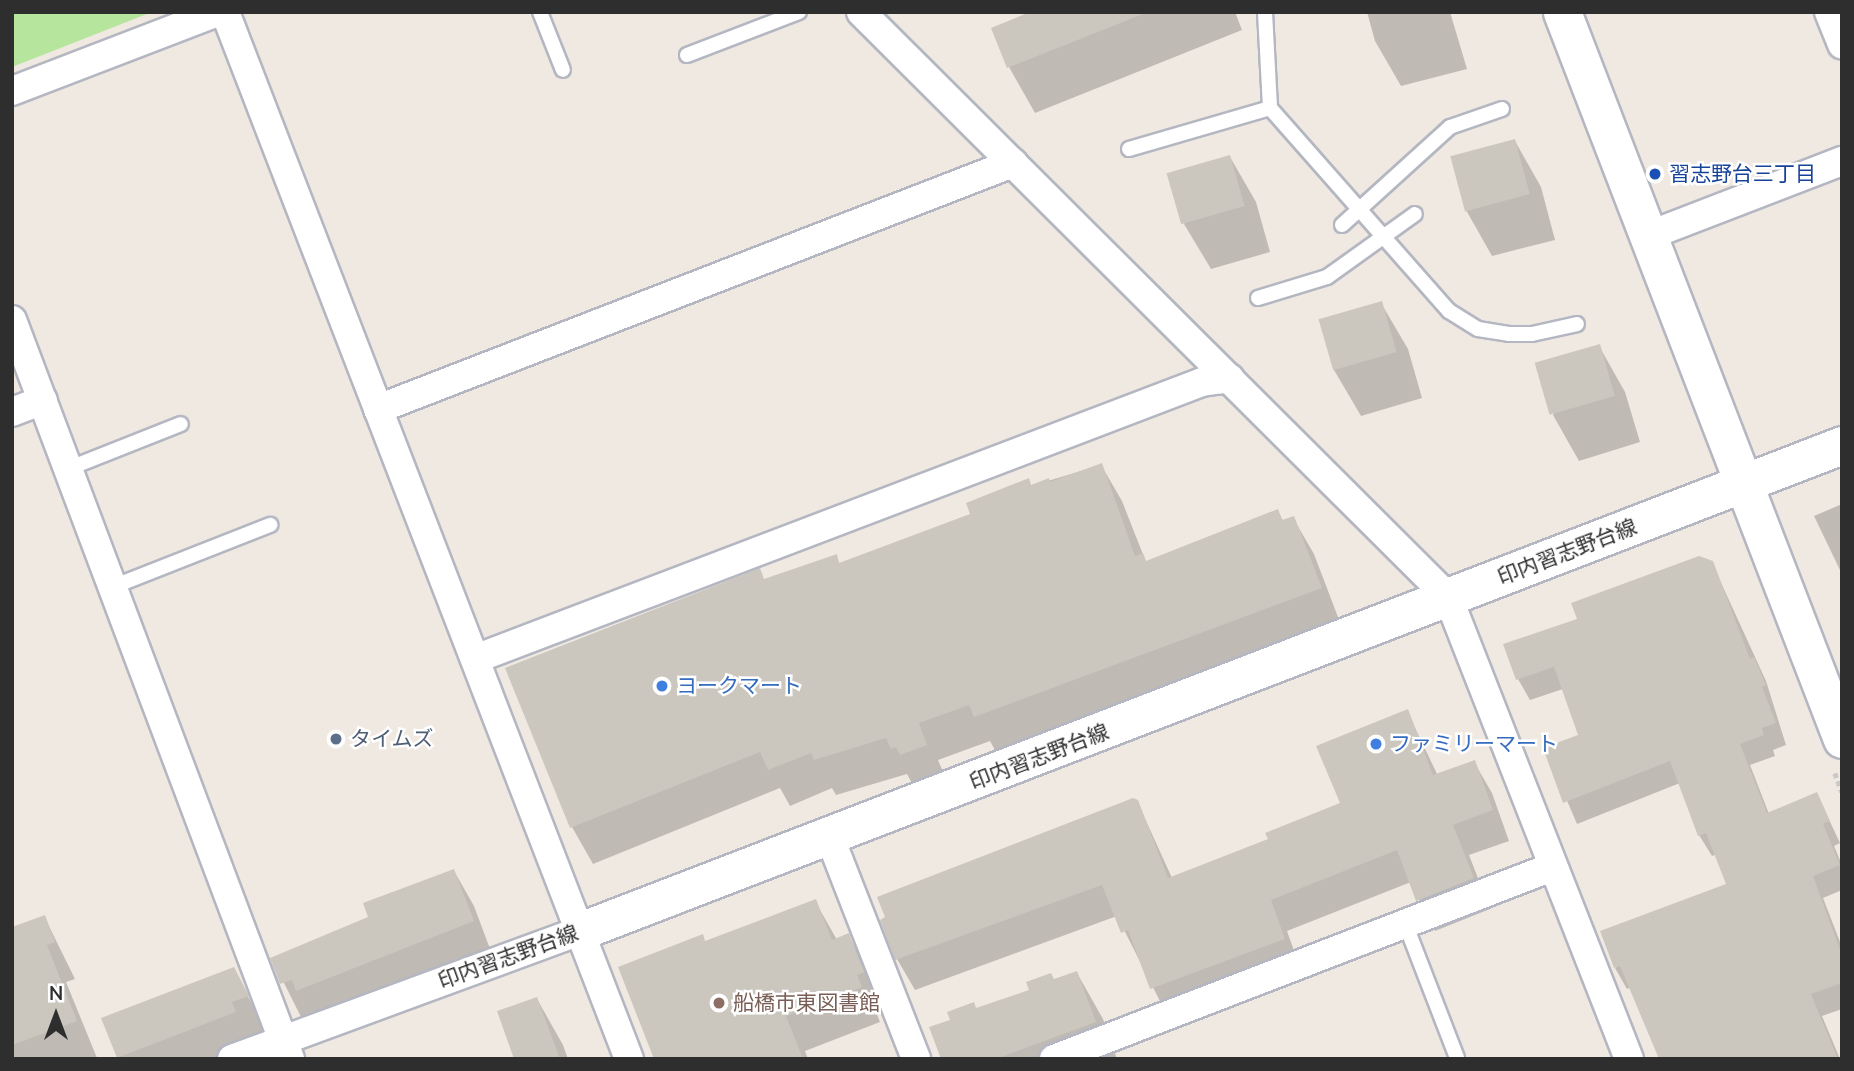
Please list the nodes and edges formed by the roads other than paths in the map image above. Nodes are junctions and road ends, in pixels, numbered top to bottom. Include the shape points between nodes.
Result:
1 (218, 12) edge
2 (225, 12) edge
3 (540, 12) edge
4 (799, 12) edge
5 (861, 12) edge
6 (1265, 12) edge
7 (1562, 12) edge
8 (1829, 12) edge
9 (1842, 45) edge
10 (687, 55) dead end
11 (562, 70) dead end
12 (12, 91) edge
13 (1270, 108) junction
14 (1502, 109) dead end
15 (1129, 149) dead end
16 (1842, 161) edge
17 (1013, 163) junction
18 (1357, 212) junction
19 (1415, 214) dead end
20 (1342, 225) dead end
21 (1650, 235) junction
22 (1381, 238) junction
23 (1258, 298) dead end
24 (12, 320) edge
25 (1577, 324) dead end
26 (1230, 378) junction
27 (43, 400) junction
28 (378, 409) junction
29 (12, 412) edge
30 (181, 424) dead end
31 (1842, 445) edge
32 (69, 468) junction
33 (1745, 482) junction
34 (270, 525) dead end
35 (115, 586) junction
36 (1448, 597) junction
37 (475, 659) junction
38 (1842, 738) edge
39 (830, 838) junction
40 (1552, 867) junction
41 (1405, 923) junction
42 (580, 931) junction
43 (287, 1049) edge
44 (1457, 1058) edge
45 (232, 1059) edge
46 (629, 1059) edge
47 (916, 1059) edge
48 (1054, 1059) edge
49 (1629, 1059) edge

1 - 12 street
2 - 28 street
3 - 11 lane
4 - 10 lane
5 - 17 street
6 - 13 lane
7 - 21 street
8 - 9 street
13 - 15 lane
13 - 18 lane
14 - 18 lane via 1450,127
16 - 21 street
17 - 26 street
17 - 28 street
18 - 20 lane
18 - 22 lane
19 - 22 lane
21 - 33 street
22 - 23 lane via 1327,277
22 - 25 lane via 1448,311 1478,329 1532,334
24 - 27 street
26 - 36 street
26 - 37 street via 1202,382
27 - 29 street
27 - 32 street
28 - 37 street
30 - 32 lane
31 - 33 street, 印内習志野台線
32 - 35 street
33 - 36 street, 印内習志野台線
33 - 38 street
34 - 35 lane
35 - 43 street
36 - 39 street, 印内習志野台線
36 - 40 street
37 - 42 street
39 - 42 street, 印内習志野台線
39 - 47 street
40 - 41 street
40 - 49 street
41 - 44 lane
41 - 48 street
42 - 43 street, 印内習志野台線
42 - 46 street
43 - 45 street, 印内習志野台線

